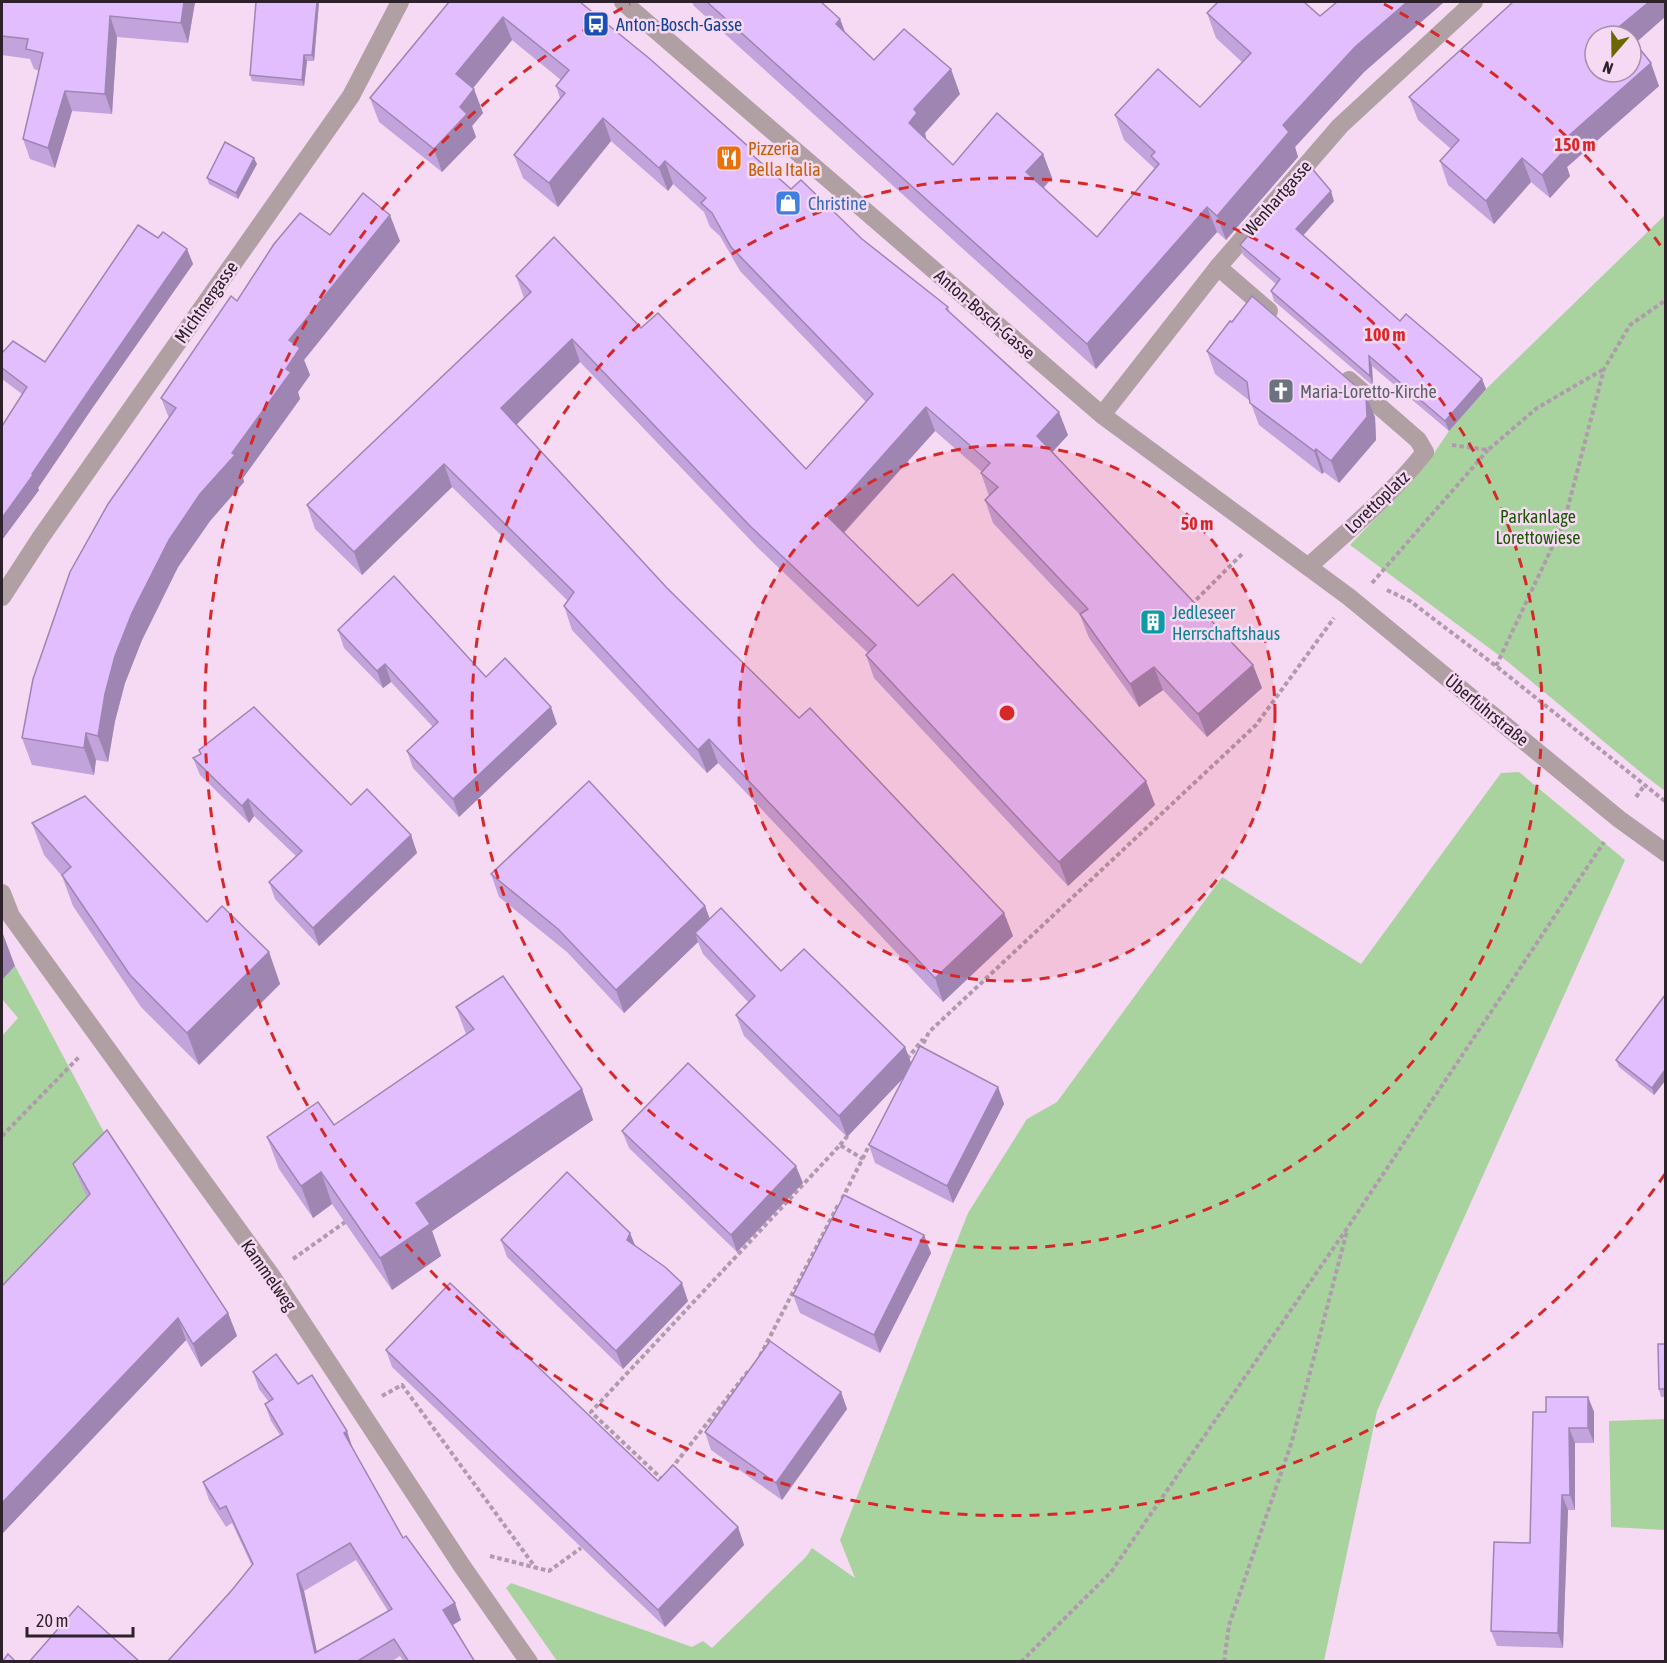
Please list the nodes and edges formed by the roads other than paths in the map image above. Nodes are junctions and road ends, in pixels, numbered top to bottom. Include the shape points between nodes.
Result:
1 (400, 2) edge
2 (623, 2) edge
3 (1474, 2) edge
4 (1218, 267) junction
5 (1279, 319) edge
6 (1340, 372) edge
7 (1102, 415) junction
8 (1309, 566) junction
9 (2, 597) edge
10 (1665, 853) edge
11 (2, 893) edge
12 (529, 1662) edge

1 - 9 street, Michtnergasse via 351,96
2 - 7 street, Anton-Bosch-Gasse
3 - 4 street, Wenhartgasse via 1340,126
4 - 5 street
4 - 7 street, Wenhartgasse
6 - 8 street, Lorettoplatz via 1418,440 1425,452
7 - 8 street
8 - 10 street, Überfuhrstraße
11 - 12 street, Kammelweg via 11,916 271,1275

